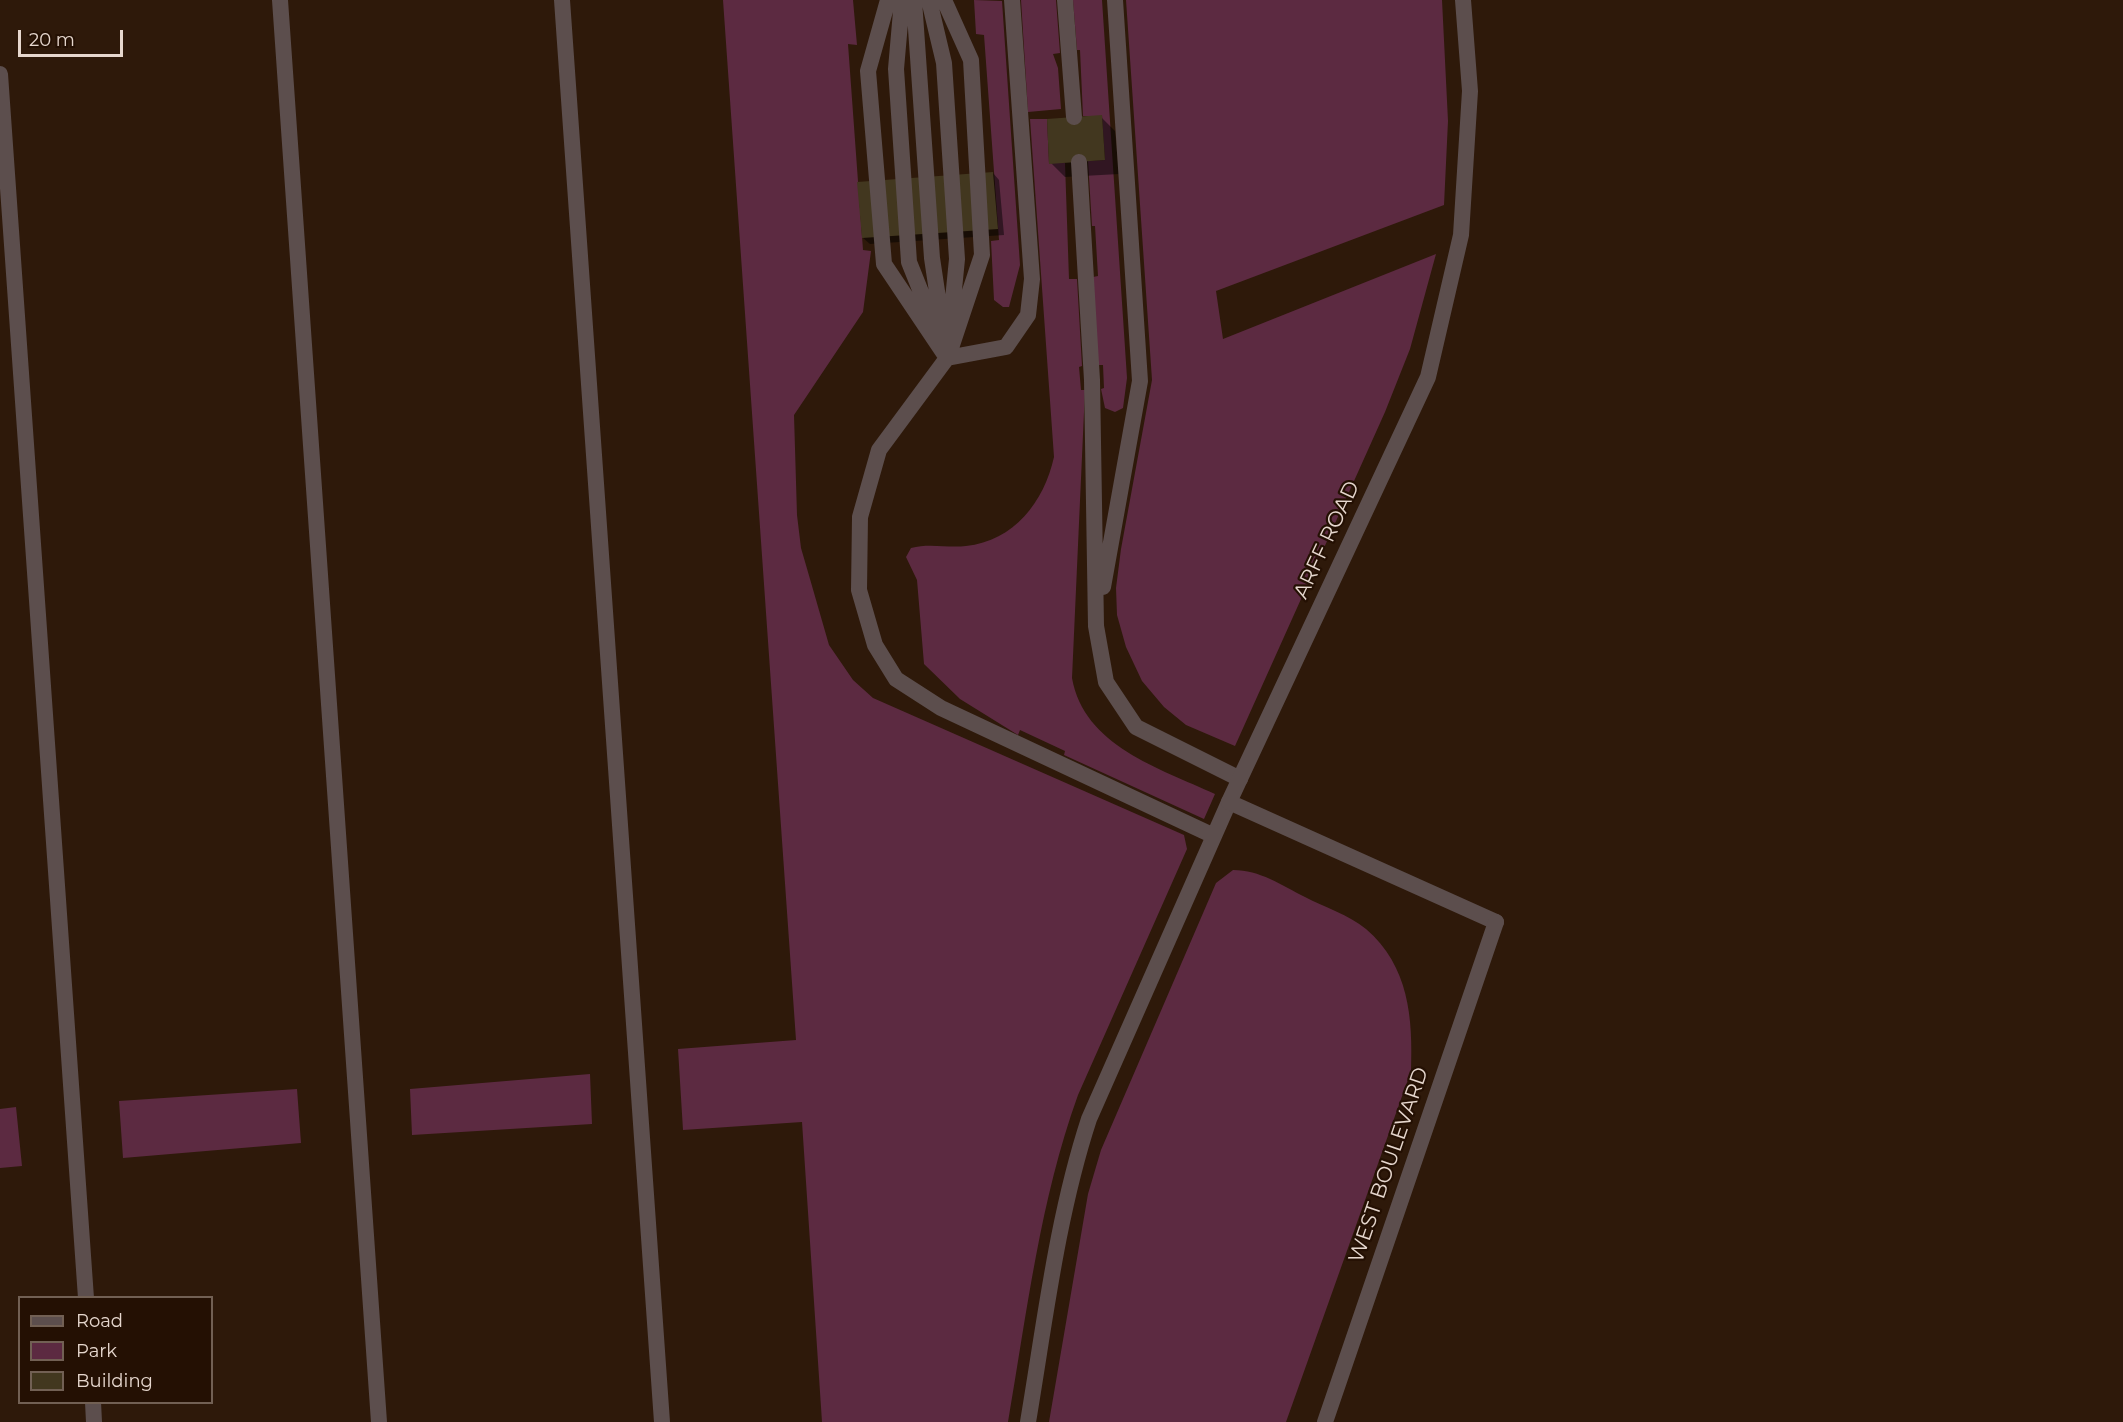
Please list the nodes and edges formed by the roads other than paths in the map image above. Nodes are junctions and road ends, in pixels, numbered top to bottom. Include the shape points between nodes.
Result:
1 (280, 0) edge
2 (562, 0) edge
3 (888, 0) edge
4 (902, 0) edge
5 (914, 0) edge
6 (929, 0) edge
7 (944, 0) edge
8 (1012, 0) edge
9 (1065, 0) edge
10 (1115, 0) edge
11 (1463, 0) edge
12 (0, 74) edge
13 (1074, 117) dead end
14 (1079, 162) dead end
15 (947, 358) junction
16 (1096, 626) junction
17 (1240, 779) junction
18 (1229, 802) junction
19 (1214, 836) junction
20 (86, 1296) edge
21 (93, 1404) edge
22 (94, 1422) edge
23 (380, 1422) edge
24 (662, 1422) edge
25 (1028, 1422) edge
26 (1325, 1422) edge

1 - 23 street
2 - 24 street
3 - 15 street via 868,71 884,264
4 - 15 street via 896,69 909,262
5 - 15 street via 932,258
6 - 15 street via 944,63 956,247
7 - 15 street via 970,60 982,255
8 - 15 street via 1032,279 1028,315 1006,347
9 - 13 street
10 - 16 street via 1140,381
11 - 17 street, ARFF ROAD via 1470,91 1461,236 1428,377
12 - 20 street
14 - 16 street via 1092,380
15 - 19 street via 879,450 860,517 859,590 875,645 896,679 941,708
16 - 17 street via 1106,682 1136,727
17 - 18 street, ARFF ROAD
18 - 19 street, ARFF ROAD
18 - 26 street, WEST BOULEVARD via 1496,922
19 - 25 street, ARFF ROAD via 1089,1119 1074,1165
21 - 22 street

